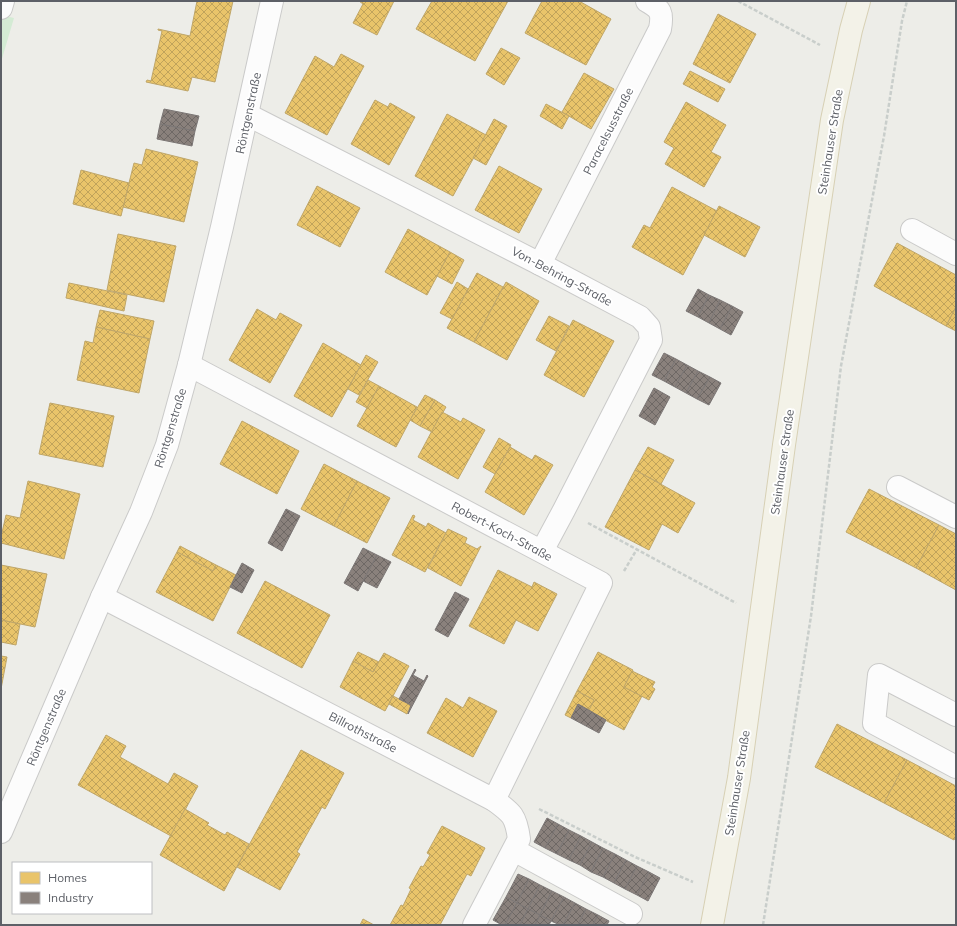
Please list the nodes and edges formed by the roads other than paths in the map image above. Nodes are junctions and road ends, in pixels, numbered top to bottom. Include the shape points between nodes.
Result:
1 (4, 1) edge
2 (272, 1) edge
3 (647, 1) edge
4 (859, 1) edge
5 (1, 8) edge
6 (248, 115) junction
7 (912, 230) dead end
8 (956, 254) edge
9 (540, 264) junction
10 (189, 366) junction
11 (898, 487) dead end
12 (956, 517) edge
13 (542, 551) junction
14 (102, 597) junction
15 (956, 715) edge
16 (956, 767) edge
17 (502, 805) junction
18 (1, 832) edge
19 (514, 850) junction
20 (631, 914) dead end
21 (474, 925) edge
22 (712, 925) edge

1 - 5 street
2 - 6 street, Röntgenstraße
3 - 9 street, Paracelsusstraße via 658,7 662,17 660,29
4 - 22 main road, Steinhauser Straße via 832,120 784,445 739,778
6 - 9 street, Von-Behring-Straße
6 - 10 street, Röntgenstraße
7 - 8 street
9 - 13 street, Von-Behring-Straße via 640,317 649,327 651,340
10 - 13 street, Robert-Koch-Straße
10 - 14 street, Röntgenstraße via 167,445 141,512
11 - 12 street
13 - 17 street, Robert-Koch-Straße via 601,583
14 - 17 street, Billrothstraße
14 - 18 street, Röntgenstraße
15 - 16 street via 879,675 874,723
17 - 19 street via 517,824 519,839
19 - 20 street
19 - 21 street

